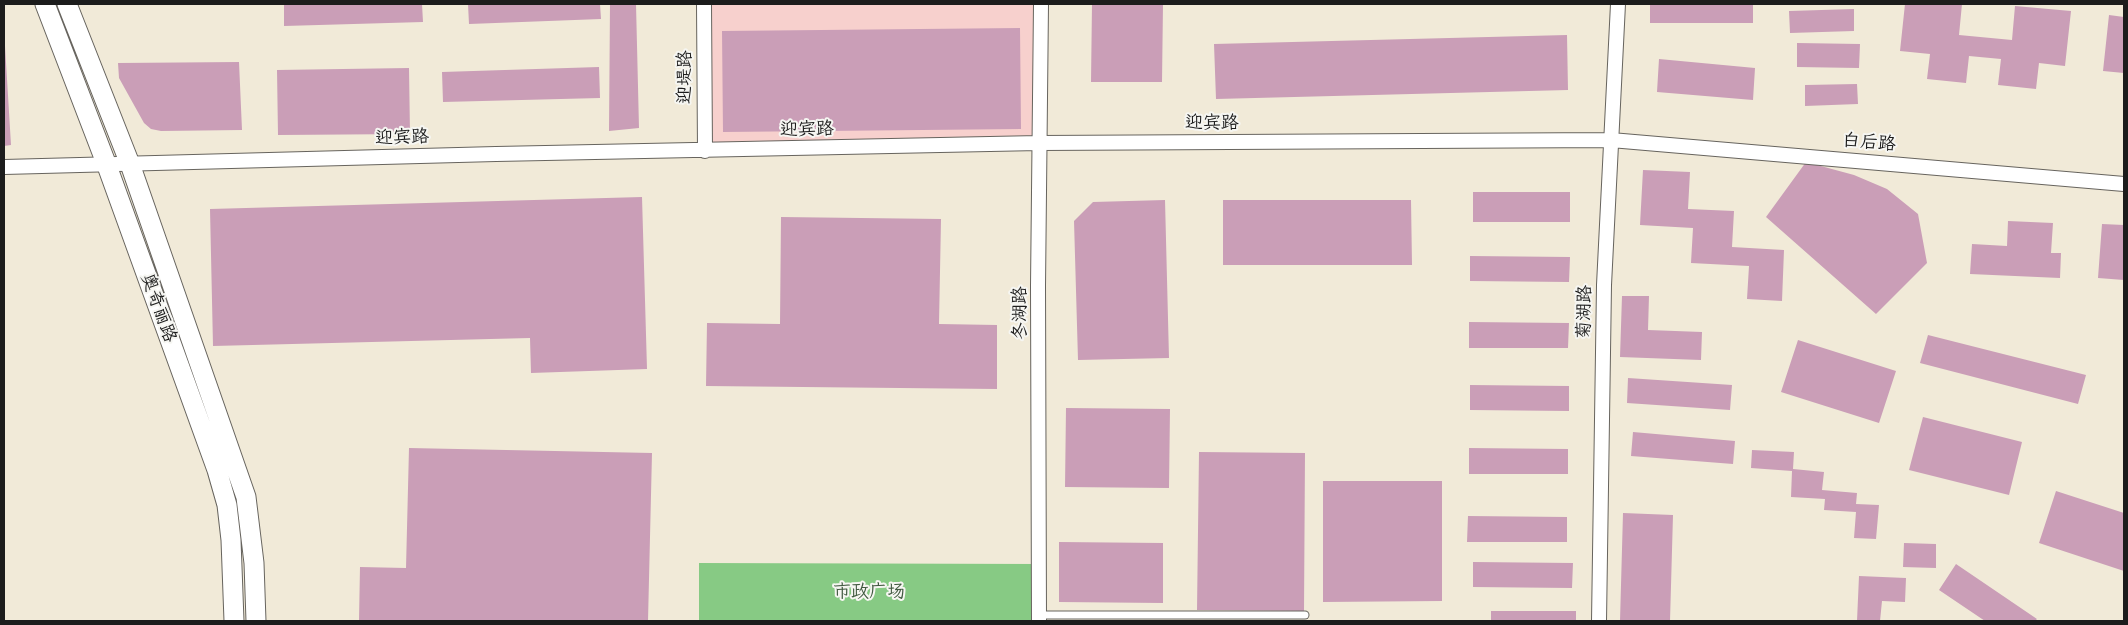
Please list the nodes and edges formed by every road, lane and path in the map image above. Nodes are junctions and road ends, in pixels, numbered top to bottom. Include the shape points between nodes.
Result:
1 (45, 4) edge
2 (67, 4) edge
3 (704, 4) edge
4 (1041, 4) edge
5 (1618, 4) edge
6 (1611, 140) junction
7 (1039, 143) junction
8 (705, 150) junction
9 (106, 163) junction
10 (130, 164) junction
11 (4, 167) edge
12 (2124, 184) edge
13 (1305, 615) dead end
14 (1040, 618) edge
15 (234, 621) edge
16 (256, 621) edge
17 (1599, 621) edge

1 - 9 main road, 奥奇丽路
2 - 10 main road, 奥奇丽路
3 - 8 street, 迎堤路
4 - 7 street, 冬湖路
5 - 6 street, 菊湖路
6 - 7 street, 迎宾路
6 - 12 street, 白后路
6 - 17 street, 菊湖路 via 1604,294
7 - 8 street, 迎宾路
7 - 14 street, 冬湖路
8 - 10 street, 迎宾路
9 - 10 street, 迎宾路
9 - 11 street, 迎宾路
9 - 15 main road, 奥奇丽路 via 227,505
10 - 16 main road, 奥奇丽路 via 246,497 254,563
13 - 14 lane

